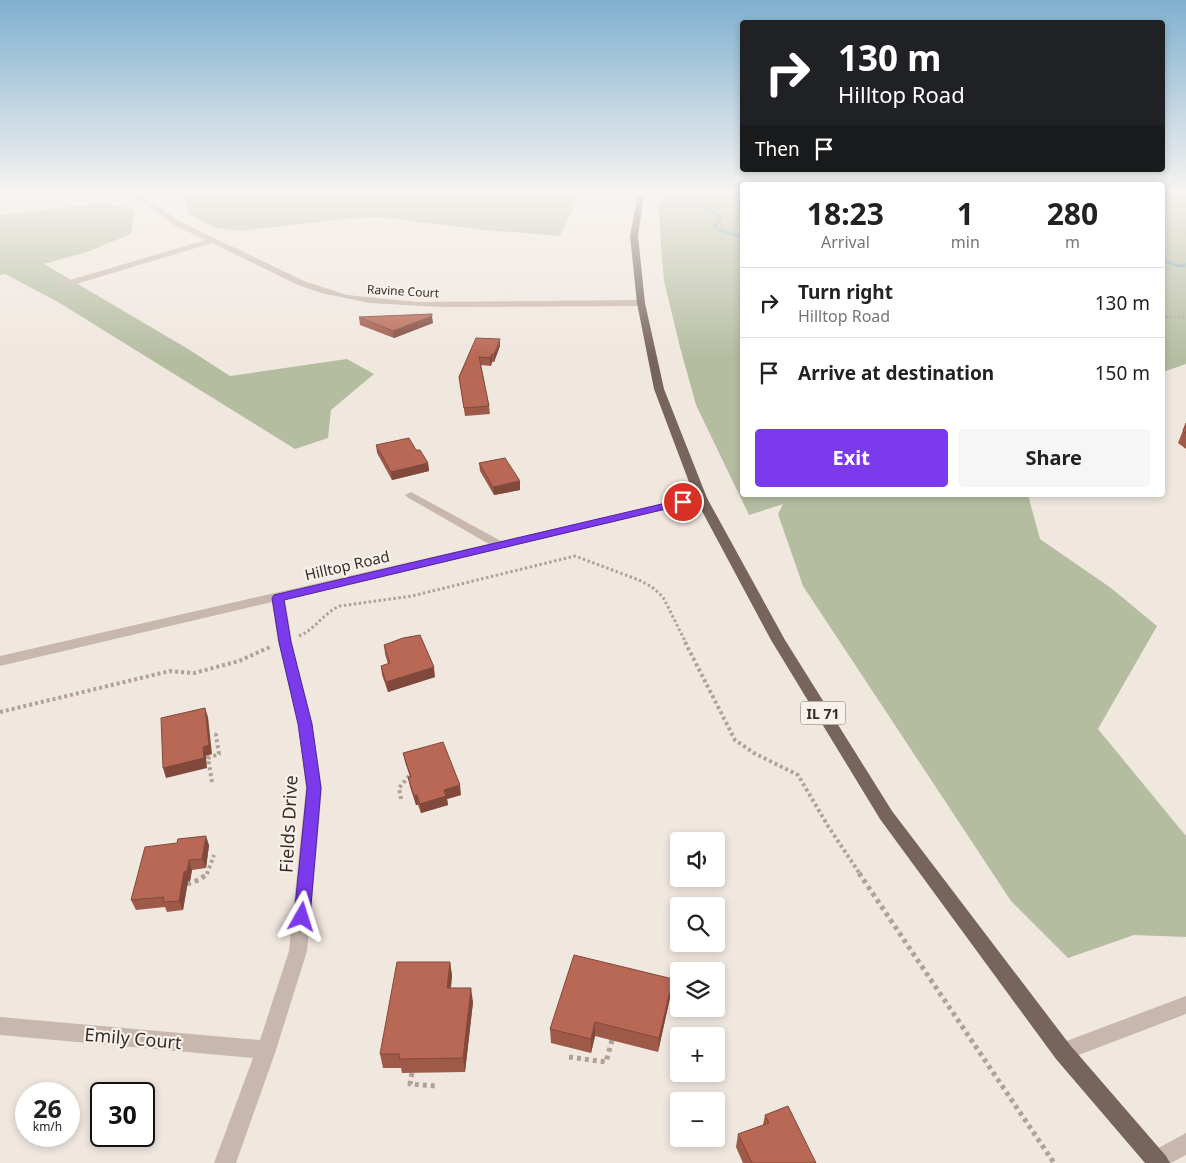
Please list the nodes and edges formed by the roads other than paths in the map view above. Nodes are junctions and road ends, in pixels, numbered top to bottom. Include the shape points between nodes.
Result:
1 (187, 248) edge
2 (227, 248) edge
3 (635, 248) edge
4 (63, 285) dead end
5 (641, 303) junction
6 (411, 495) dead end
7 (701, 498) junction
8 (500, 545) junction
9 (278, 598) junction
10 (0, 661) edge
11 (1186, 1005) edge
12 (0, 1026) edge
13 (266, 1050) junction
14 (1063, 1052) junction
15 (1186, 1143) edge
16 (1158, 1161) edge
17 (225, 1163) edge

1 - 4 street
2 - 5 street, Ravine Court via 314,289 376,302 415,305
3 - 5 main road, IL 71
5 - 7 main road, IL 71 via 659,389
6 - 8 street
7 - 8 street, Hilltop Road
7 - 14 main road, IL 71 via 778,640 886,815
8 - 9 street, Hilltop Road
9 - 10 street, Hilltop Road
9 - 13 street, Fields Drive via 305,724 314,788 298,951
11 - 14 street
12 - 13 street, Emily Court
13 - 17 street, Fields Drive
14 - 16 main road, IL 71
15 - 16 street

